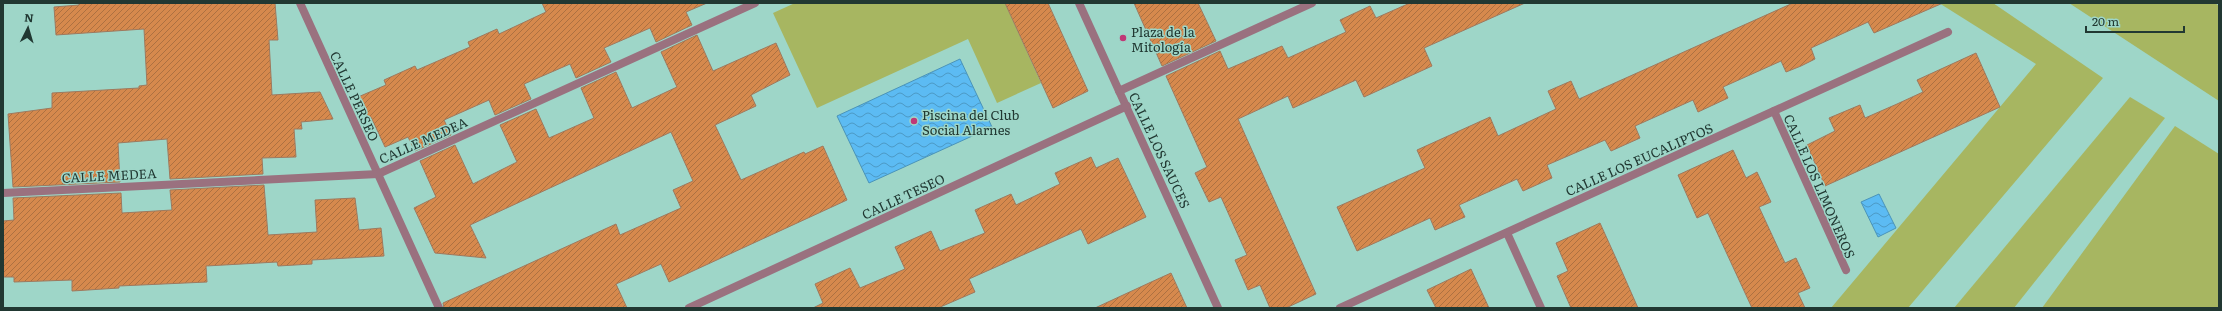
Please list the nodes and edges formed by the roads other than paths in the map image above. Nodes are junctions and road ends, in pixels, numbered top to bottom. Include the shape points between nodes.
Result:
1 (300, 3) edge
2 (755, 3) edge
3 (1079, 3) edge
4 (1312, 3) edge
5 (1948, 32) dead end
6 (1120, 91) junction
7 (1127, 106) junction
8 (1774, 111) junction
9 (378, 174) junction
10 (3, 192) edge
11 (1507, 233) junction
12 (1846, 270) dead end
13 (439, 308) edge
14 (689, 308) edge
15 (1218, 308) edge
16 (1340, 308) edge
17 (1541, 308) edge

1 - 9 street, CALLE PERSEO
2 - 9 street, CALLE MEDEA
3 - 6 street, CALLE LOS SAUCES
4 - 6 street
5 - 8 street, CALLE LOS EUCALIPTOS
6 - 7 street, CALLE LOS SAUCES
7 - 14 street, CALLE TESEO
7 - 15 street, CALLE LOS SAUCES
8 - 11 street, CALLE LOS EUCALIPTOS
8 - 12 street, CALLE LOS LIMONEROS
9 - 10 street, CALLE MEDEA
9 - 13 street, CALLE PERSEO
11 - 16 street, CALLE LOS EUCALIPTOS
11 - 17 street

